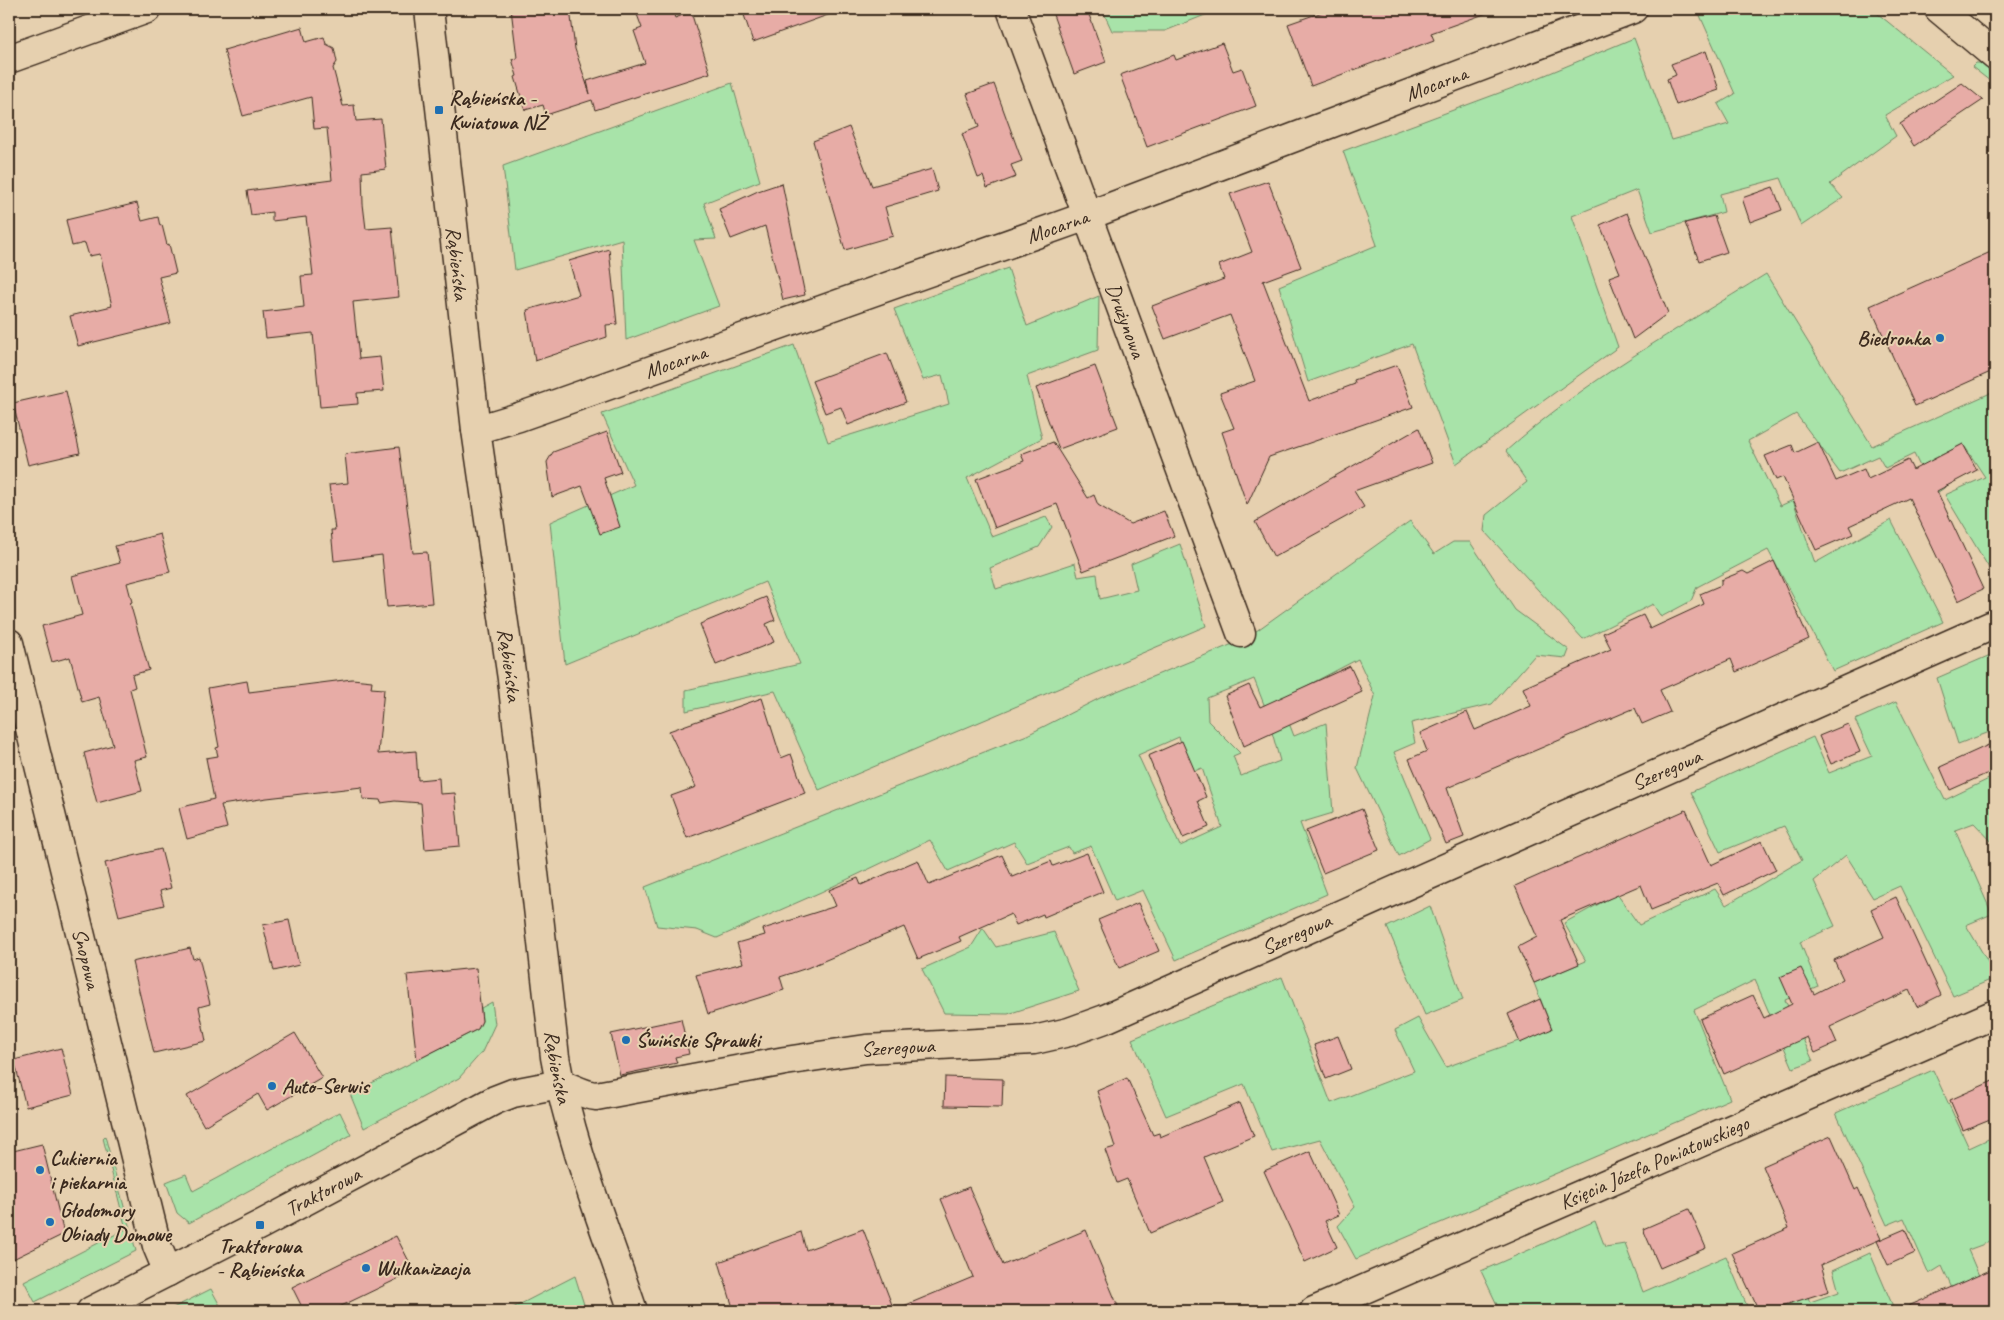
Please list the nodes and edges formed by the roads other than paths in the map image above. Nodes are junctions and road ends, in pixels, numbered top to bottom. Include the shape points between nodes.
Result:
1 (147, 9) edge
2 (429, 9) edge
3 (1011, 9) edge
4 (1633, 9) edge
5 (1939, 9) edge
6 (1995, 56) edge
7 (9, 59) edge
8 (1087, 216) junction
9 (476, 430) junction
10 (1995, 624) edge
11 (1241, 632) dead end
12 (9, 643) edge
13 (1995, 1014) edge
14 (560, 1084) junction
15 (168, 1272) junction
16 (1356, 1303) edge
17 (91, 1311) edge
18 (633, 1311) edge
19 (1314, 1311) edge

1 - 7 street
2 - 9 street, Rąbieńska
3 - 8 street, Drużynowa
4 - 8 street, Mocarna
5 - 6 street
8 - 9 street, Mocarna via 519,418
8 - 11 street, Drużynowa
9 - 14 street, Rąbieńska via 512,680
10 - 14 street, Szeregowa via 1114,1015 1069,1032 1034,1040 866,1049 596,1096 587,1096
12 - 15 street, Snopowa via 157,1246
13 - 16 street, Księcia Józefa Poniatowskiego
14 - 15 street, Traktorowa via 494,1100
14 - 18 street, Rąbieńska via 573,1133
15 - 17 street, Traktorowa
16 - 19 street, Księcia Józefa Poniatowskiego

